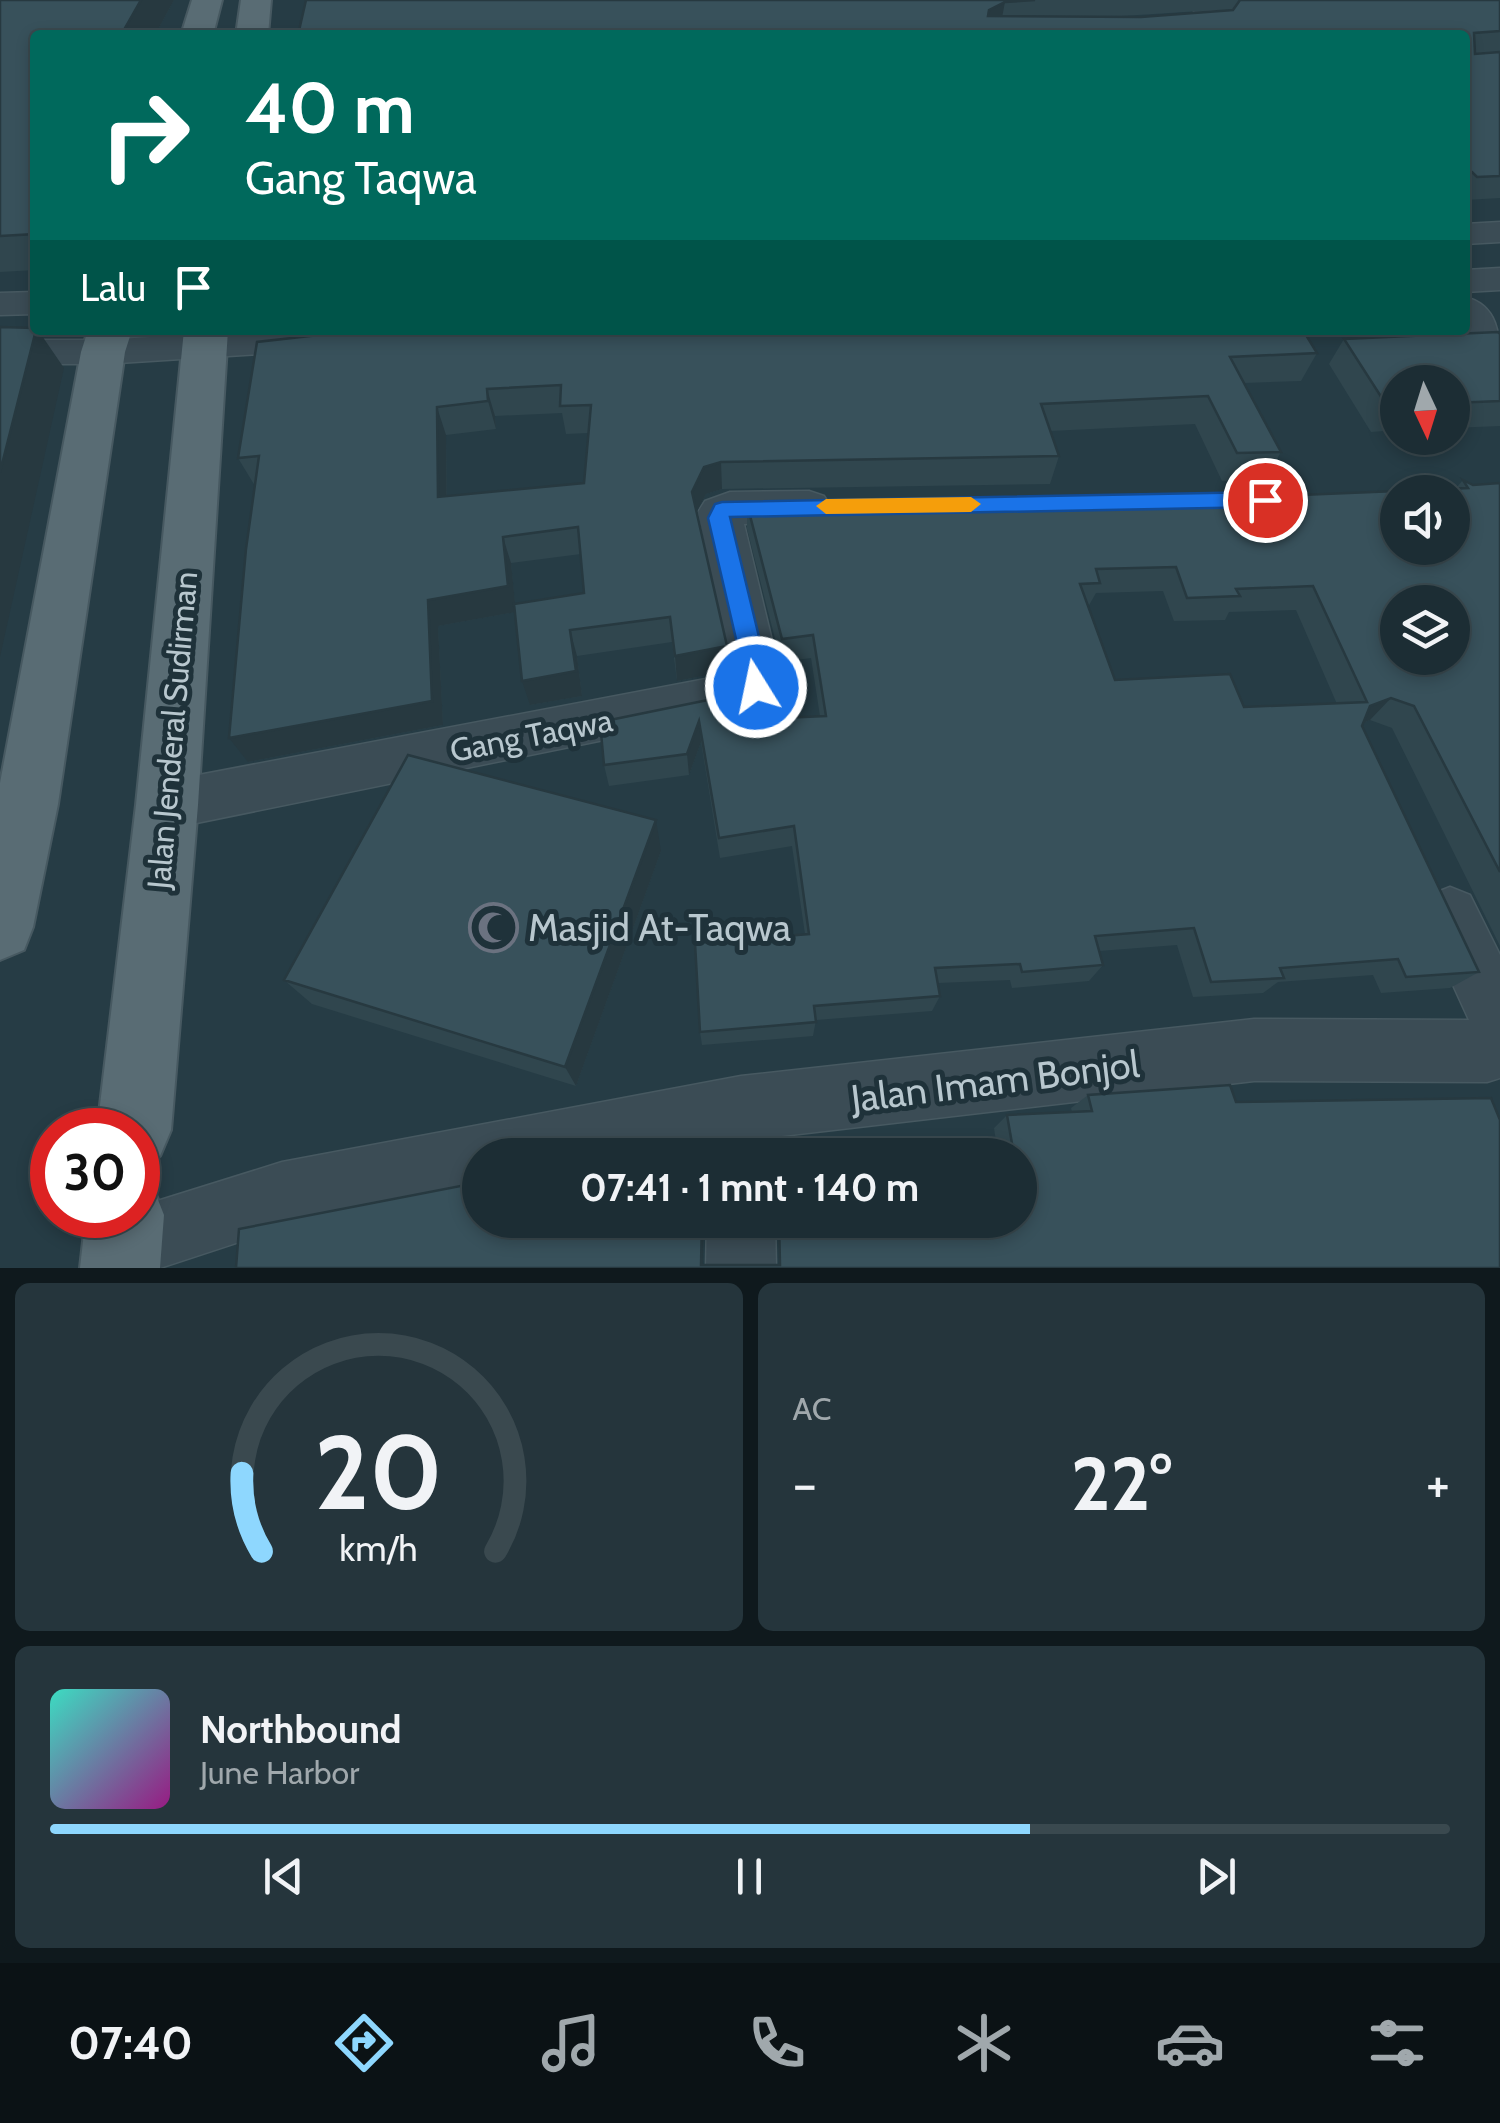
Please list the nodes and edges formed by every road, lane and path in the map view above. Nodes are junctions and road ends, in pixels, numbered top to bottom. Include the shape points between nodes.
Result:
1 (207, 0) edge
2 (256, 0) edge
3 (1198, 0) edge
4 (1177, 24) edge
5 (1222, 28) edge
6 (198, 30) edge
7 (253, 30) edge
8 (1500, 232) edge
9 (1470, 234) edge
10 (1500, 279) edge
11 (1470, 281) edge
12 (30, 303) edge
13 (0, 304) edge
14 (1470, 314) edge
15 (354, 336) edge
16 (204, 338) edge
17 (106, 341) edge
18 (0, 352) edge
19 (1500, 352) edge
20 (848, 506) edge
21 (167, 804) junction
22 (14, 806) edge
23 (1424, 862) edge
24 (0, 927) edge
25 (1497, 1050) edge
26 (136, 1108) edge
27 (741, 1132) edge
28 (677, 1138) edge
29 (462, 1161) edge
30 (741, 1238) edge
31 (122, 1243) edge
32 (741, 1268) edge

1 - 6 main road
2 - 7 main road
3 - 5 street
4 - 5 street
8 - 9 street
10 - 11 street
12 - 13 street
14 - 19 street
15 - 16 street
16 - 17 street
16 - 21 main road, Jalan Jenderal Sudirman
17 - 18 street
17 - 22 main road
20 - 21 street, Gang Taqwa via 720,512 757,678 749,692
21 - 26 main road, Jalan Jenderal Sudirman
22 - 24 main road
23 - 25 street
25 - 27 street, Jalan Imam Bonjol via 1254,1050 881,1096
27 - 28 street, Jalan Imam Bonjol
29 - 31 street via 282,1195
30 - 32 street

